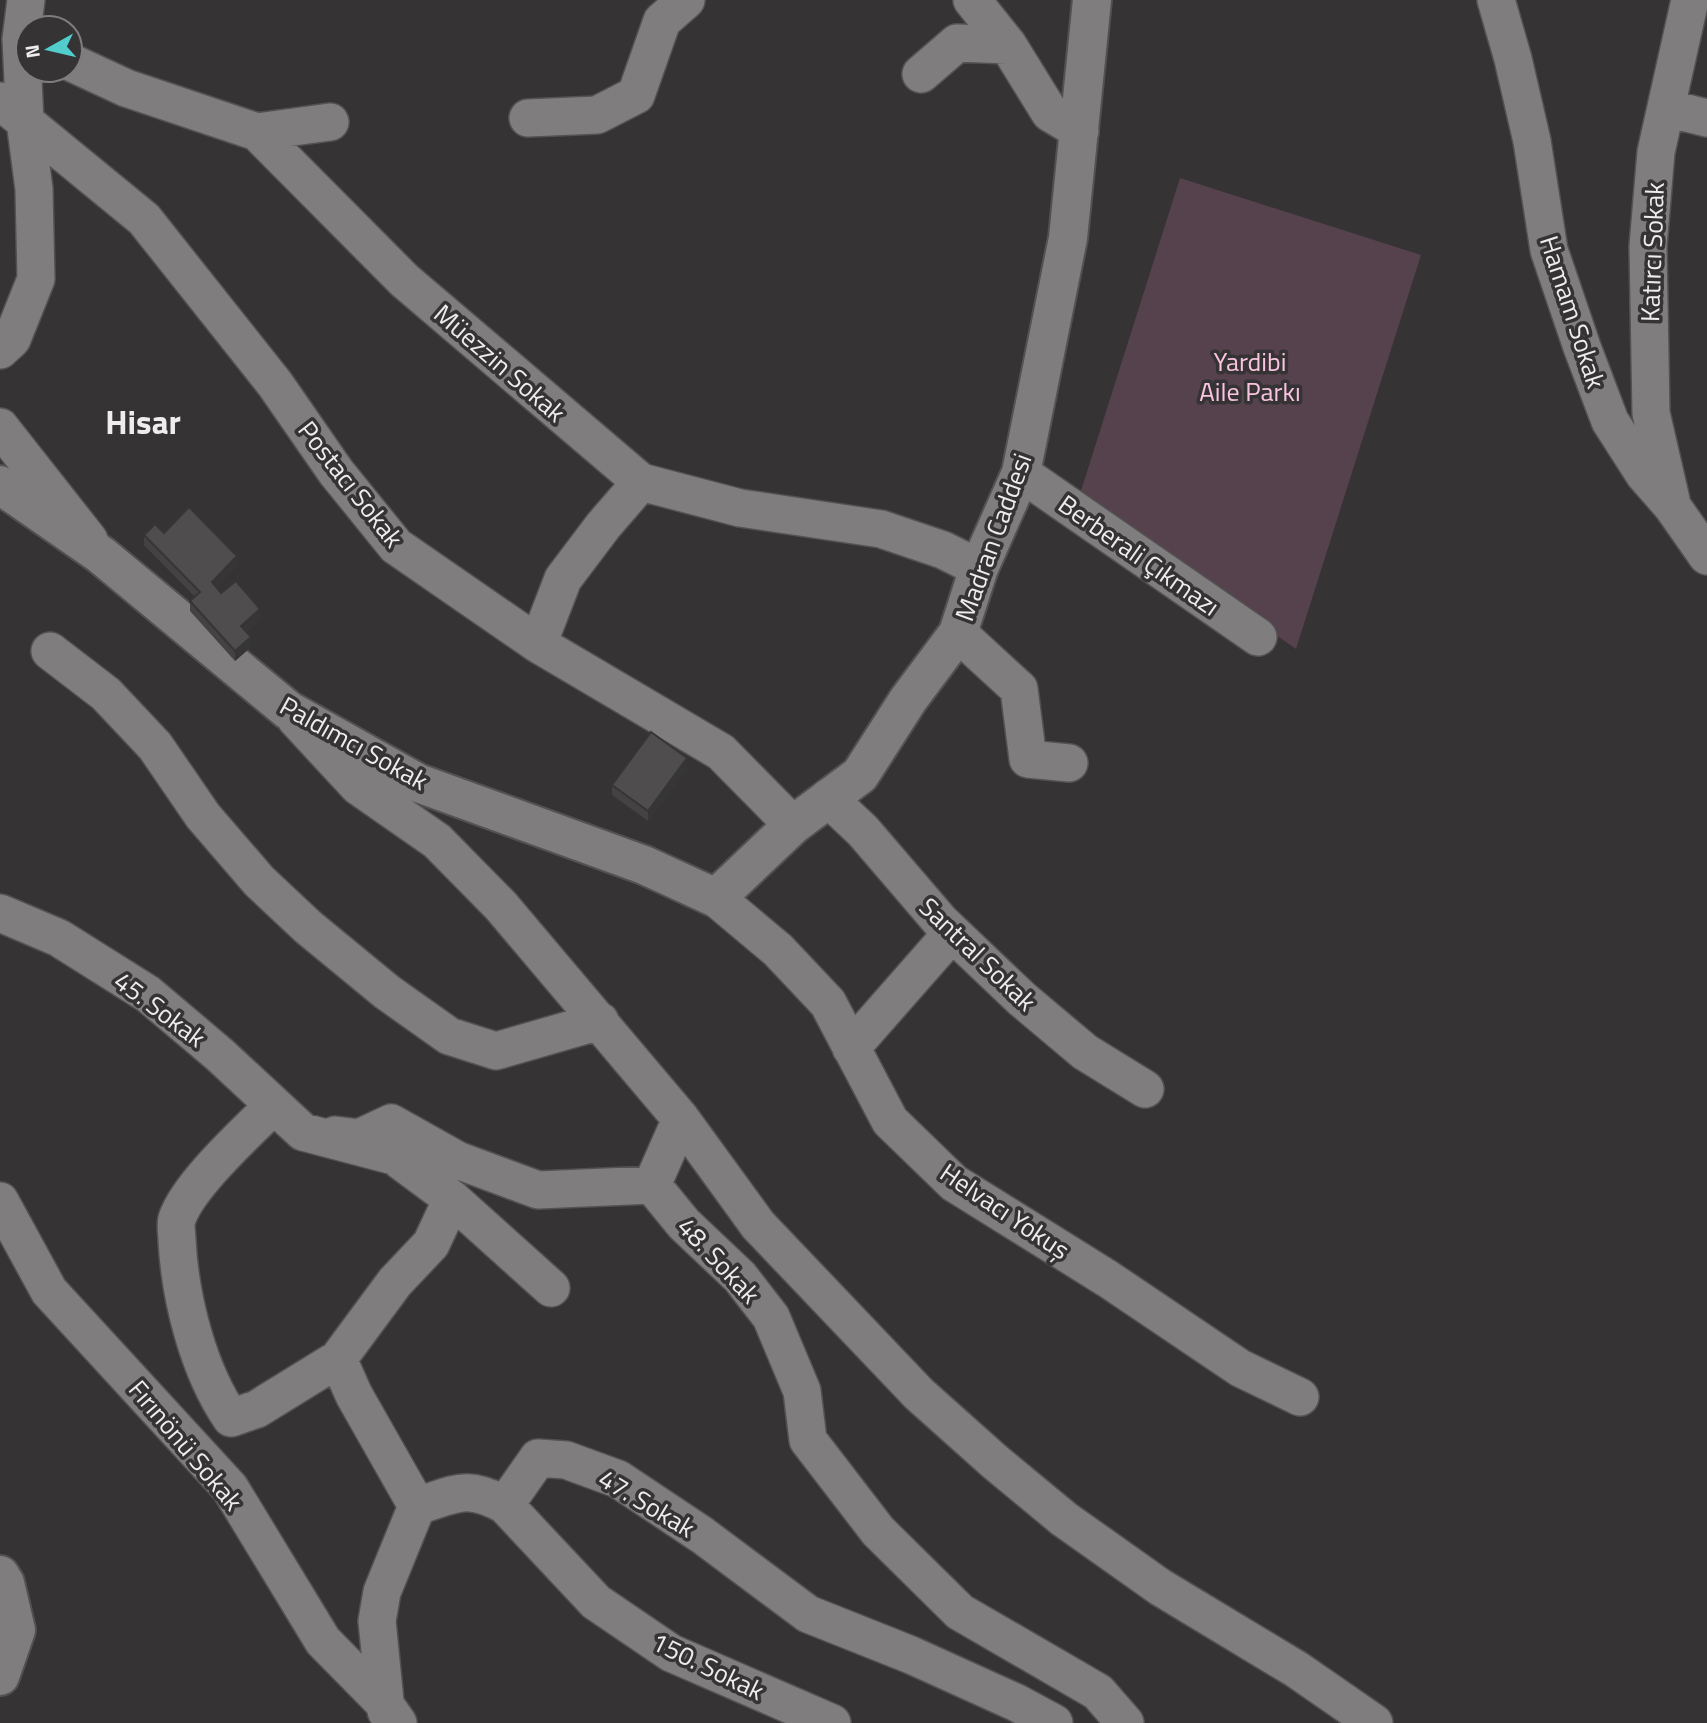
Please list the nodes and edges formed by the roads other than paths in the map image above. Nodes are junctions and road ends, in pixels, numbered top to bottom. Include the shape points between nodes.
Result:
1 (972, 0) edge
2 (1092, 0) edge
3 (1496, 0) edge
4 (1690, 0) edge
5 (663, 7) edge
6 (1008, 46) junction
7 (84, 68) edge
8 (921, 74) dead end
9 (17, 84) edge
10 (1667, 108) junction
11 (12, 111) edge
12 (528, 118) dead end
13 (1707, 118) edge
14 (330, 122) dead end
15 (1080, 131) junction
16 (257, 132) junction
17 (0, 351) edge
18 (0, 428) edge
19 (1021, 473) junction
20 (640, 482) junction
21 (0, 485) edge
22 (1672, 506) junction
23 (101, 555) junction
24 (1707, 556) edge
25 (979, 568) junction
26 (958, 633) junction
27 (1258, 637) dead end
28 (538, 644) junction
29 (50, 651) dead end
30 (288, 710) junction
31 (1069, 763) dead end
32 (828, 799) junction
33 (793, 825) junction
34 (716, 898) junction
35 (0, 913) edge
36 (952, 933) junction
37 (600, 1021) junction
38 (851, 1048) junction
39 (1145, 1089) dead end
40 (274, 1105) junction
41 (681, 1119) junction
42 (303, 1132) junction
43 (652, 1185) junction
44 (452, 1199) junction
45 (0, 1201) edge
46 (551, 1288) dead end
47 (338, 1359) junction
48 (1300, 1397) dead end
49 (505, 1505) junction
50 (417, 1506) junction
51 (0, 1575) edge
52 (0, 1676) edge
53 (390, 1716) edge
54 (832, 1723) edge
55 (1054, 1723) edge
56 (1125, 1723) edge
57 (1374, 1723) edge

1 - 6 street
2 - 15 street, Madran Caddesi
3 - 22 street, Hamam Sokak via 1532,141 1549,250 1582,347 1610,421 1644,474
4 - 10 street, Katırcı Sokak
5 - 12 street via 636,94 597,115
6 - 8 street via 957,43
6 - 15 street via 1051,113
7 - 16 street, Müezzin Sokak via 126,88
9 - 11 street
10 - 13 street
10 - 22 street, Katırcı Sokak via 1653,179 1649,328 1651,413
11 - 17 street via 34,189 36,279 12,339
11 - 28 street, Postacı Sokak via 144,219 396,547
14 - 16 street
15 - 19 street, Madran Caddesi via 1068,239
16 - 20 street, Müezzin Sokak via 404,280
18 - 23 street, Paldımcı Sokak
19 - 25 street, Madran Caddesi
19 - 27 street, Berberali Çıkmazı
20 - 25 street, Müezzin Sokak via 740,508 881,529
20 - 28 street via 564,579
21 - 23 street
22 - 24 street, Hamam Sokak
23 - 30 street, Paldımcı Sokak
25 - 26 street, Madran Caddesi
26 - 31 street via 1019,690 1028,760
26 - 32 street, Madran Caddesi via 908,699 860,775
28 - 33 street, Postacı Sokak via 721,752
29 - 37 street via 106,694 155,747 203,816 258,881 377,984 449,1036 496,1051
30 - 34 street, Paldımcı Sokak via 418,783 644,865
30 - 37 street via 358,786 437,842 501,906
32 - 33 street, Madran Caddesi
32 - 36 street, Santral Sokak via 863,831
33 - 34 street, Madran Caddesi
34 - 38 street, Helvacı Yokuş via 778,950 828,1003
35 - 40 street, 45. Sokak via 59,938 148,994
36 - 38 street
36 - 39 street, Santral Sokak via 1085,1052
37 - 41 street
38 - 48 street, Helvacı Yokuş via 890,1121 954,1183 1240,1368
40 - 42 street, 45. Sokak
40 - 47 street via 195,1188 176,1220 186,1304 200,1356 218,1400 231,1418 257,1409
41 - 43 street
41 - 57 street via 758,1225 919,1394 994,1461 1064,1520 1160,1587
42 - 43 street via 359,1138 391,1123 457,1160 538,1190
42 - 44 street via 394,1156
43 - 56 street, 48. Sokak via 684,1224 740,1276 771,1317 802,1391 807,1440 878,1531 960,1612 1098,1692
44 - 46 street
44 - 47 street via 431,1244 395,1282
45 - 53 street, Fırınönü Sokak via 49,1291 230,1488 323,1641
47 - 50 street
49 - 50 street via 467,1491
49 - 54 street, 150. Sokak via 596,1602 671,1653
49 - 55 street, 47. Sokak via 538,1458 566,1460 618,1479 808,1614 911,1655
50 - 53 street via 382,1592 377,1621
51 - 52 street via 16,1630

